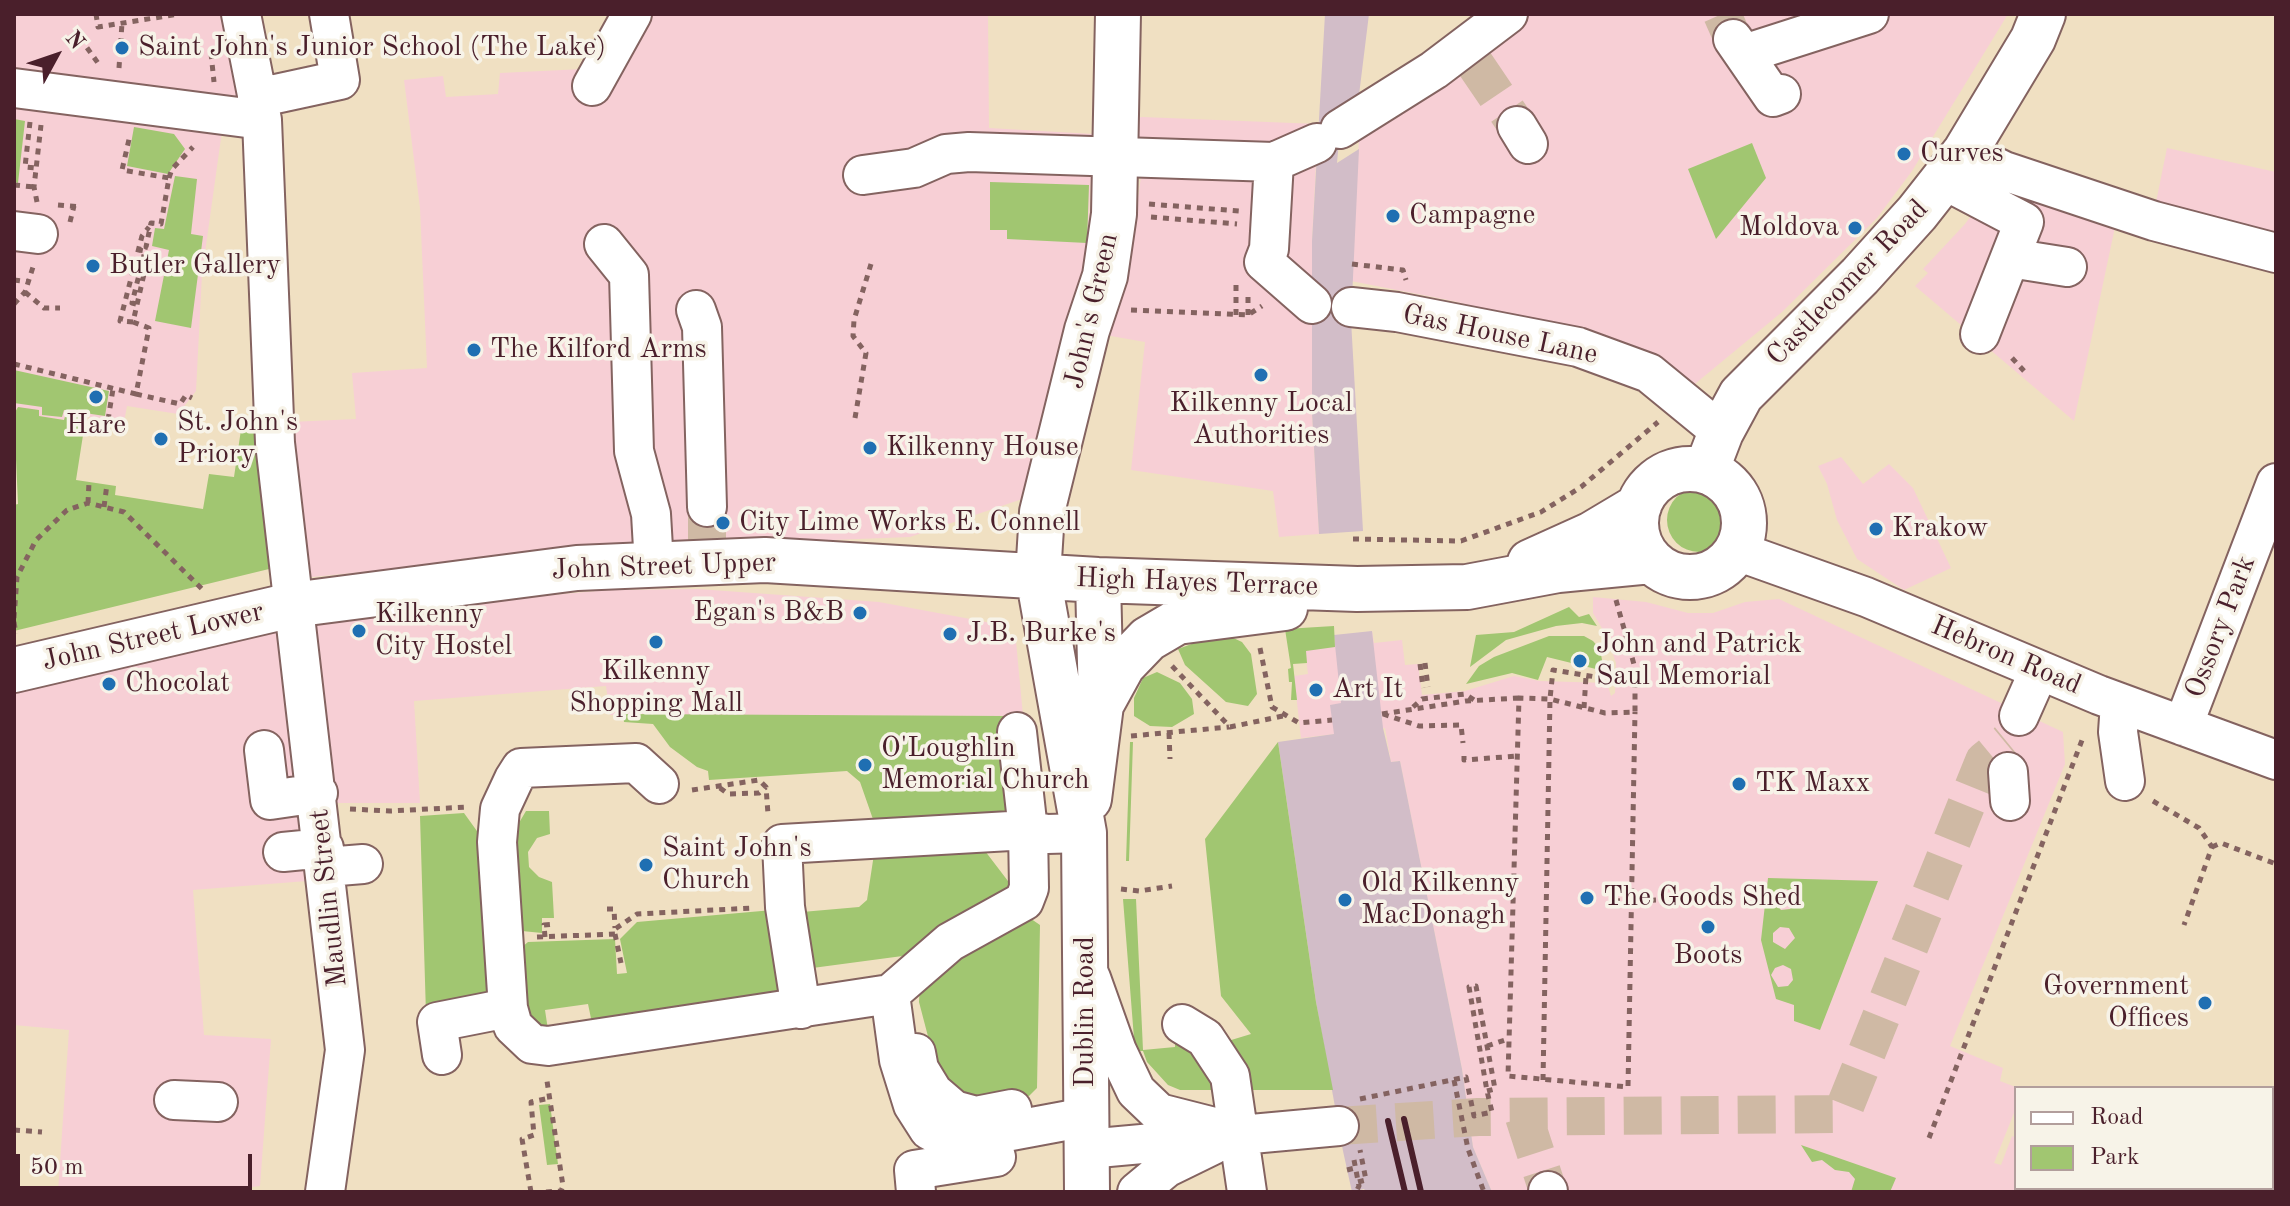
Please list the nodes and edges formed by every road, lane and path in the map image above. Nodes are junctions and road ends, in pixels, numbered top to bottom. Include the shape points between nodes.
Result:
1 (96, 14) edge
2 (179, 14) edge
3 (241, 14) edge
4 (329, 14) edge
5 (632, 14) edge
6 (1118, 14) edge
7 (1508, 14) edge
8 (1869, 14) edge
9 (2043, 14) edge
10 (122, 23) junction
11 (80, 38) dead end
12 (592, 86) dead end
13 (14, 88) edge
14 (1781, 94) dead end
15 (260, 109) junction
16 (30, 121) dead end
17 (41, 122) dead end
18 (131, 130) dead end
19 (193, 147) dead end
20 (1117, 157) junction
21 (1274, 162) junction
22 (1954, 166) junction
23 (36, 168) junction
24 (863, 175) dead end
25 (169, 178) junction
26 (14, 185) edge
27 (64, 205) dead end
28 (81, 207) dead end
29 (1140, 208) dead end
30 (1245, 214) dead end
31 (1145, 216) dead end
32 (2083, 216) dead end
33 (1245, 221) dead end
34 (2024, 222) junction
35 (151, 223) junction
36 (604, 244) dead end
37 (139, 250) junction
38 (2276, 253) edge
39 (2010, 258) junction
40 (871, 264) dead end
41 (1352, 264) dead end
42 (1250, 266) junction
43 (2067, 267) dead end
44 (14, 280) edge
45 (29, 282) dead end
46 (1408, 288) dead end
47 (25, 292) dead end
48 (1268, 302) dead end
49 (136, 304) junction
50 (1312, 304) dead end
51 (1351, 307) dead end
52 (60, 308) dead end
53 (1124, 309) dead end
54 (696, 310) dead end
55 (1236, 315) junction
56 (133, 322) junction
57 (1980, 334) dead end
58 (2012, 358) dead end
59 (14, 364) edge
60 (2024, 371) dead end
61 (113, 389) junction
62 (136, 394) junction
63 (192, 398) dead end
64 (855, 418) dead end
65 (1662, 418) dead end
66 (108, 420) dead end
67 (1713, 451) junction
68 (1592, 478) junction
69 (89, 482) dead end
70 (2276, 483) edge
71 (107, 484) dead end
72 (1599, 487) dead end
73 (88, 503) junction
74 (1639, 506) junction
75 (104, 507) junction
76 (707, 537) junction
77 (1353, 539) dead end
78 (1737, 551) junction
79 (1651, 561) junction
80 (654, 565) junction
81 (1038, 576) junction
82 (1098, 580) junction
83 (1467, 587) junction
84 (1357, 589) junction
85 (1616, 599) dead end
86 (292, 605) junction
87 (14, 620) edge
88 (213, 622) junction
89 (1259, 643) dead end
90 (15, 650) edge
91 (1164, 657) dead end
92 (1423, 664) dead end
93 (2039, 671) junction
94 (1586, 676) junction
95 (1596, 677) dead end
96 (1425, 683) dead end
97 (1519, 698) junction
98 (1550, 699) junction
99 (2120, 703) junction
100 (1584, 708) junction
101 (1635, 712) junction
102 (1283, 716) junction
103 (2019, 716) tunnel mouth
104 (1332, 720) dead end
105 (1114, 721) junction
106 (2183, 726) junction
107 (1230, 727) junction
108 (2087, 727) dead end
109 (1017, 732) dead end
110 (1169, 733) junction
111 (1463, 743) dead end
112 (264, 750) dead end
113 (1464, 756) dead end
114 (1517, 756) junction
115 (1170, 759) dead end
116 (2276, 760) edge
117 (643, 761) dead end
118 (766, 787) dead end
119 (720, 788) dead end
120 (2138, 790) joint
121 (318, 793) junction
122 (746, 794) junction
123 (747, 801) dead end
124 (420, 809) dead end
125 (390, 811) dead end
126 (1028, 830) junction
127 (1084, 833) junction
128 (2212, 847) junction
129 (283, 852) dead end
130 (338, 860) junction
131 (2276, 864) edge
132 (1172, 886) dead end
133 (1121, 889) dead end
134 (1614, 901) dead end
135 (1633, 901) junction
136 (1656, 901) dead end
137 (785, 907) junction
138 (607, 909) dead end
139 (554, 924) dead end
140 (2184, 925) dead end
141 (615, 932) junction
142 (545, 937) junction
143 (504, 940) junction
144 (621, 963) dead end
145 (1088, 968) junction
146 (890, 994) junction
147 (508, 1008) junction
148 (801, 1009) junction
149 (1182, 1024) dead end
150 (1508, 1039) junction
151 (1487, 1046) junction
152 (442, 1055) dead end
153 (542, 1073) junction
154 (1454, 1080) junction
155 (1543, 1080) junction
156 (1487, 1091) junction
157 (174, 1100) dead end
158 (218, 1102) dead end
159 (1349, 1124) junction
160 (1087, 1126) junction
161 (14, 1130) edge
162 (42, 1132) dead end
163 (1236, 1133) junction
164 (1929, 1138) dead end
165 (1354, 1160) dead end
166 (1355, 1168) junction
167 (1347, 1170) dead end
168 (1358, 1182) junction
169 (325, 1192) edge
170 (531, 1192) edge
171 (546, 1192) edge
172 (916, 1192) edge
173 (1087, 1192) edge
174 (1137, 1192) edge
175 (1247, 1192) edge
176 (1356, 1192) edge
177 (1484, 1192) edge

1 - 10 path via 98,27
2 - 10 path
3 - 15 street, Maudlin Street
4 - 15 street via 340,80
5 - 12 street
6 - 20 main road, John's Green
7 - 21 street via 1469,56
8 - 14 street via 1739,46 1773,97
9 - 22 main road, Castlecomer Road via 2033,39
10 - 11 path via 119,64 95,63
13 - 15 street
15 - 86 street, Maudlin Street via 275,443
16 - 23 path via 25,167
17 - 23 path
18 - 25 path via 122,170
19 - 25 path
20 - 21 street
20 - 24 street via 969,152
20 - 81 main road, John's Green via 1105,276 1042,512
21 - 42 street via 1269,249
22 - 34 street
22 - 38 street via 2004,171 2154,221
22 - 67 main road, Castlecomer Road via 1860,276 1741,395
23 - 26 path via 34,187
25 - 35 path via 161,224
27 - 28 path
29 - 30 path via 1148,204 1236,209
31 - 33 path
32 - 34 street via 2051,214
34 - 39 street
35 - 37 path
35 - 49 path
36 - 80 street via 629,275 634,451 651,514
37 - 49 path via 145,251 132,303
37 - 56 path via 120,321
39 - 43 street
39 - 57 street
40 - 64 path via 854,320 853,336 866,353
41 - 46 path via 1403,270
42 - 50 street
42 - 55 path
44 - 45 path
47 - 52 path via 44,308
48 - 55 path via 1248,315
49 - 56 path
51 - 67 street, Gas House Lane via 1578,347 1649,373
53 - 55 path
54 - 76 street via 702,327
56 - 62 path via 149,328
58 - 60 path
59 - 61 path
61 - 62 path
61 - 66 path
62 - 63 path via 180,404 186,395
65 - 68 path
67 - 74 main road via 1688,469 1654,482
67 - 78 main road via 1721,478 1741,503 1745,519
68 - 72 path
68 - 77 path via 1541,512 1461,541
69 - 73 path
70 - 106 street, Ossory Park
71 - 75 path
73 - 75 path
73 - 87 path via 67,510 36,540 17,577
74 - 79 main road via 1636,531
74 - 83 main road via 1592,534
75 - 88 path via 124,512 206,591
76 - 80 main road, John Street Upper
76 - 81 main road, John Street Upper via 765,560
78 - 79 main road via 1720,569 1696,578 1672,574
78 - 93 street, Hebron Road via 1866,597
79 - 83 main road via 1558,570
80 - 86 main road, John Street Upper via 577,568
81 - 82 main road, High Hayes Terrace
81 - 127 main road, Dublin Road
82 - 84 main road, High Hayes Terrace
82 - 105 main road, Dublin Road
83 - 84 main road
84 - 105 main road via 1270,611 1177,622 1148,639 1123,665
85 - 101 path via 1635,668
86 - 88 main road, John Street Lower
86 - 121 street, Maudlin Street
87 - 90 path
88 - 90 main road, John Street Lower
89 - 102 path via 1272,707
91 - 107 path
92 - 96 path
93 - 99 street, Hebron Road
93 - 103 street
94 - 95 path
94 - 98 path via 1553,670
94 - 100 path
97 - 98 path
97 - 111 path via 1382,714 1419,726 1461,725
97 - 114 path
98 - 100 path
98 - 155 path
99 - 106 street, Hebron Road
99 - 120 street via 2118,732
100 - 101 path
101 - 135 path
102 - 104 path via 1299,723
102 - 107 path
105 - 110 path
105 - 127 main road, Dublin Road
106 - 116 street, Hebron Road
107 - 110 path
108 - 164 path
109 - 126 street
110 - 115 path
112 - 121 street via 270,800
113 - 114 path
114 - 150 path
117 - 143 street via 508,766 497,842
118 - 122 path
119 - 122 path via 728,794
120 - 128 path via 2199,828
121 - 130 street, Maudlin Street
122 - 123 path
124 - 125 path
126 - 127 street
126 - 137 street via 782,844
126 - 146 street via 1029,888 1024,901 938,951
127 - 145 main road, Dublin Road
128 - 131 path via 2221,843
128 - 140 path
129 - 130 street
130 - 169 street, Maudlin Street via 345,1050
132 - 133 path
134 - 135 path
135 - 136 path
135 - 155 path via 1628,1087
137 - 141 path via 637,914
137 - 148 street
138 - 141 path via 614,909
139 - 142 path via 544,925
141 - 142 path
141 - 144 path
142 - 143 path
143 - 147 street
145 - 160 main road, Dublin Road
145 - 163 street via 1136,1091 1159,1113
146 - 148 street
146 - 160 street via 911,1022 919,1069 933,1092 954,1110
147 - 152 street via 437,1022
147 - 153 street
148 - 153 street via 619,1043 548,1046
149 - 163 street via 1205,1038 1230,1076
150 - 151 path
150 - 155 path via 1508,1076
151 - 156 path via 1495,1089
151 - 156 path via 1476,986 1469,987
153 - 170 path via 531,1102 534,1135 522,1139
153 - 171 path via 563,1186 561,1191
154 - 156 path via 1466,1077 1474,1116 1492,1112
154 - 159 path
154 - 177 path via 1468,1149
157 - 158 street
159 - 163 street
159 - 168 path via 1366,1180
160 - 163 street
160 - 172 street via 914,1170
160 - 173 main road, Dublin Road
161 - 162 path
163 - 174 street via 1166,1168
163 - 175 street
165 - 166 path
166 - 167 path
166 - 168 path
168 - 176 path

